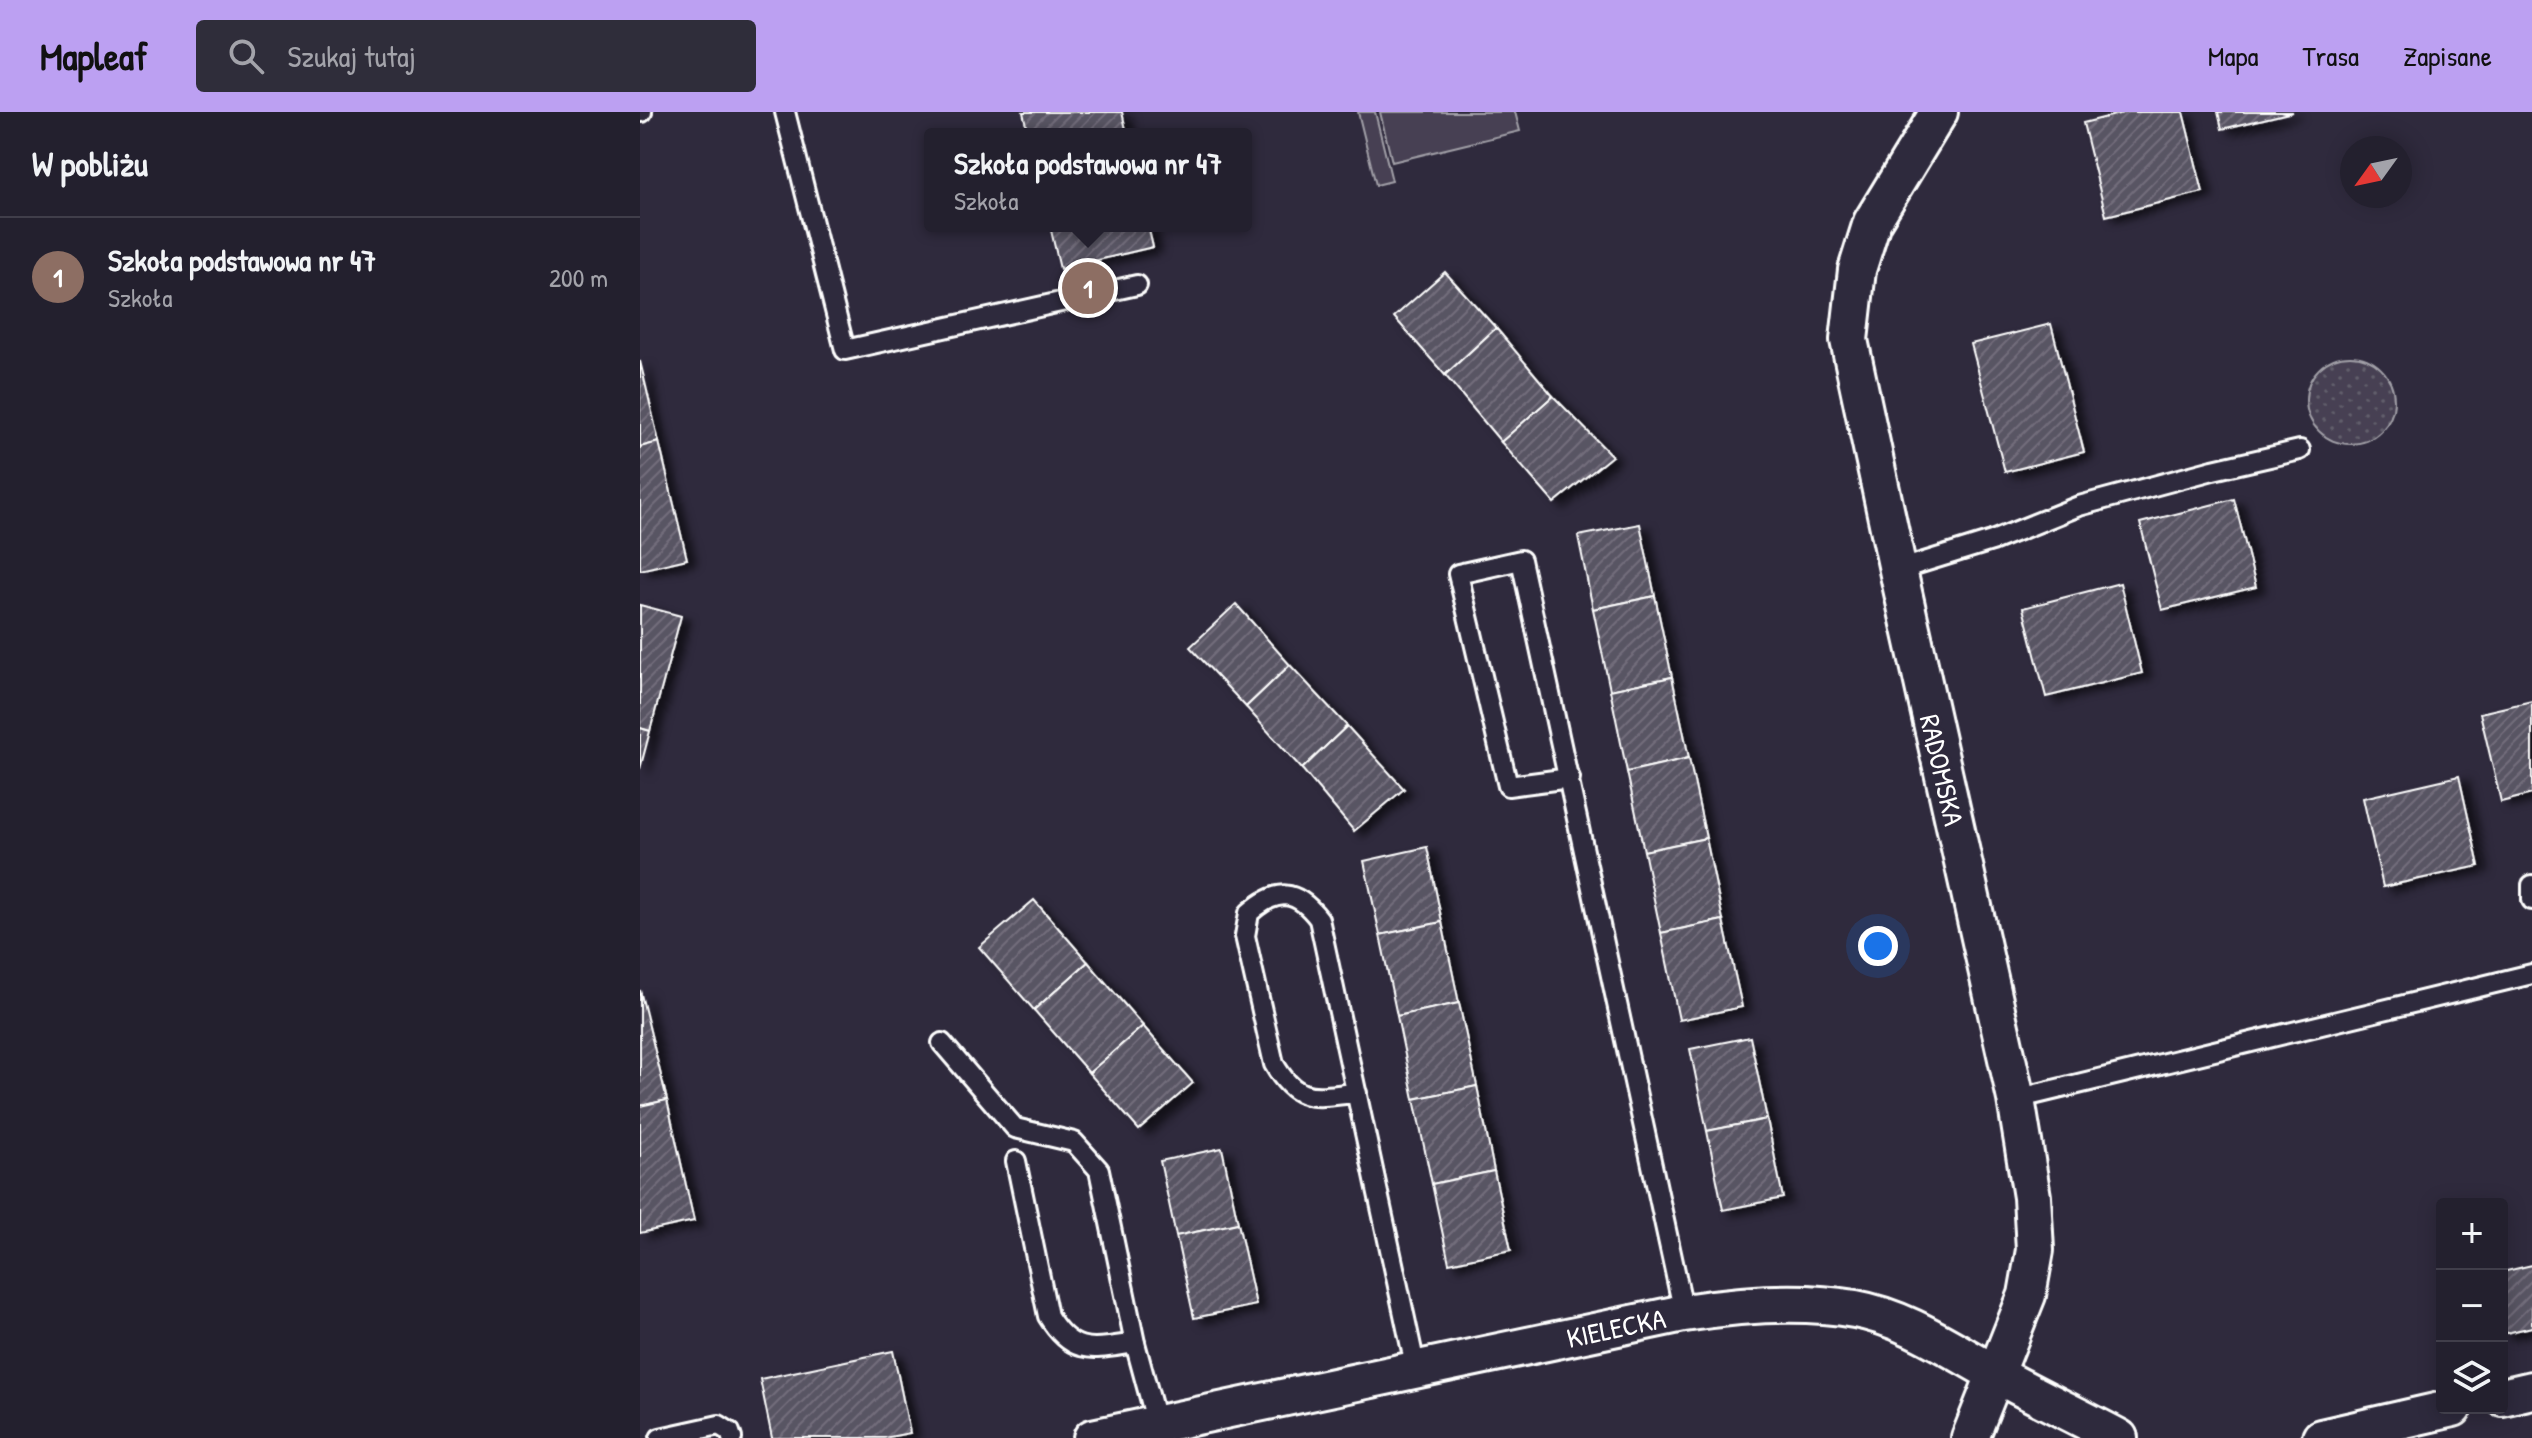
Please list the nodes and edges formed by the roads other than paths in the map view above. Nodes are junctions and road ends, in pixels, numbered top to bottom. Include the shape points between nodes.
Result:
1 (785, 112) edge
2 (1939, 112) edge
3 (1137, 285) dead end
4 (2300, 450) dead end
5 (1898, 570) junction
6 (1570, 778) junction
7 (2532, 885) edge
8 (2532, 900) edge
9 (2532, 974) edge
10 (942, 1043) dead end
11 (1357, 1093) junction
12 (2016, 1099) junction
13 (1016, 1161) dead end
14 (1684, 1313) junction
15 (1135, 1343) junction
16 (1416, 1370) junction
17 (1995, 1374) junction
18 (2532, 1390) edge
19 (2508, 1396) edge
20 (2436, 1412) edge
21 (1157, 1424) junction
22 (660, 1438) edge
23 (732, 1438) edge
24 (1092, 1438) edge
25 (1970, 1438) edge
26 (2119, 1438) edge
27 (2321, 1438) edge

1 - 3 lane via 845,350
2 - 5 street, RADOMSKA via 1872,222 1857,270 1849,340
4 - 5 lane via 2079,506
5 - 12 street, RADOMSKA
6 - 6 lane via 1521,560 1458,574 1508,786
6 - 14 lane
7 - 8 lane
9 - 12 lane
10 - 15 lane via 1015,1128 1074,1142 1099,1170
11 - 11 lane via 1319,919 1305,901 1289,895 1266,898 1249,913 1245,936 1274,1064 1285,1083 1306,1097
11 - 16 lane
12 - 17 street, RADOMSKA via 2035,1250 2027,1295
13 - 15 lane via 1048,1316 1059,1335 1076,1347
14 - 16 street, KIELECKA
14 - 17 street, KIELECKA via 1756,1304 1857,1309 1939,1341
15 - 21 lane
16 - 21 street, KIELECKA
17 - 25 street, RADOMSKA
17 - 26 street, KIELECKA
18 - 19 street
20 - 27 street
21 - 24 street, KIELECKA
22 - 23 lane via 719,1425

